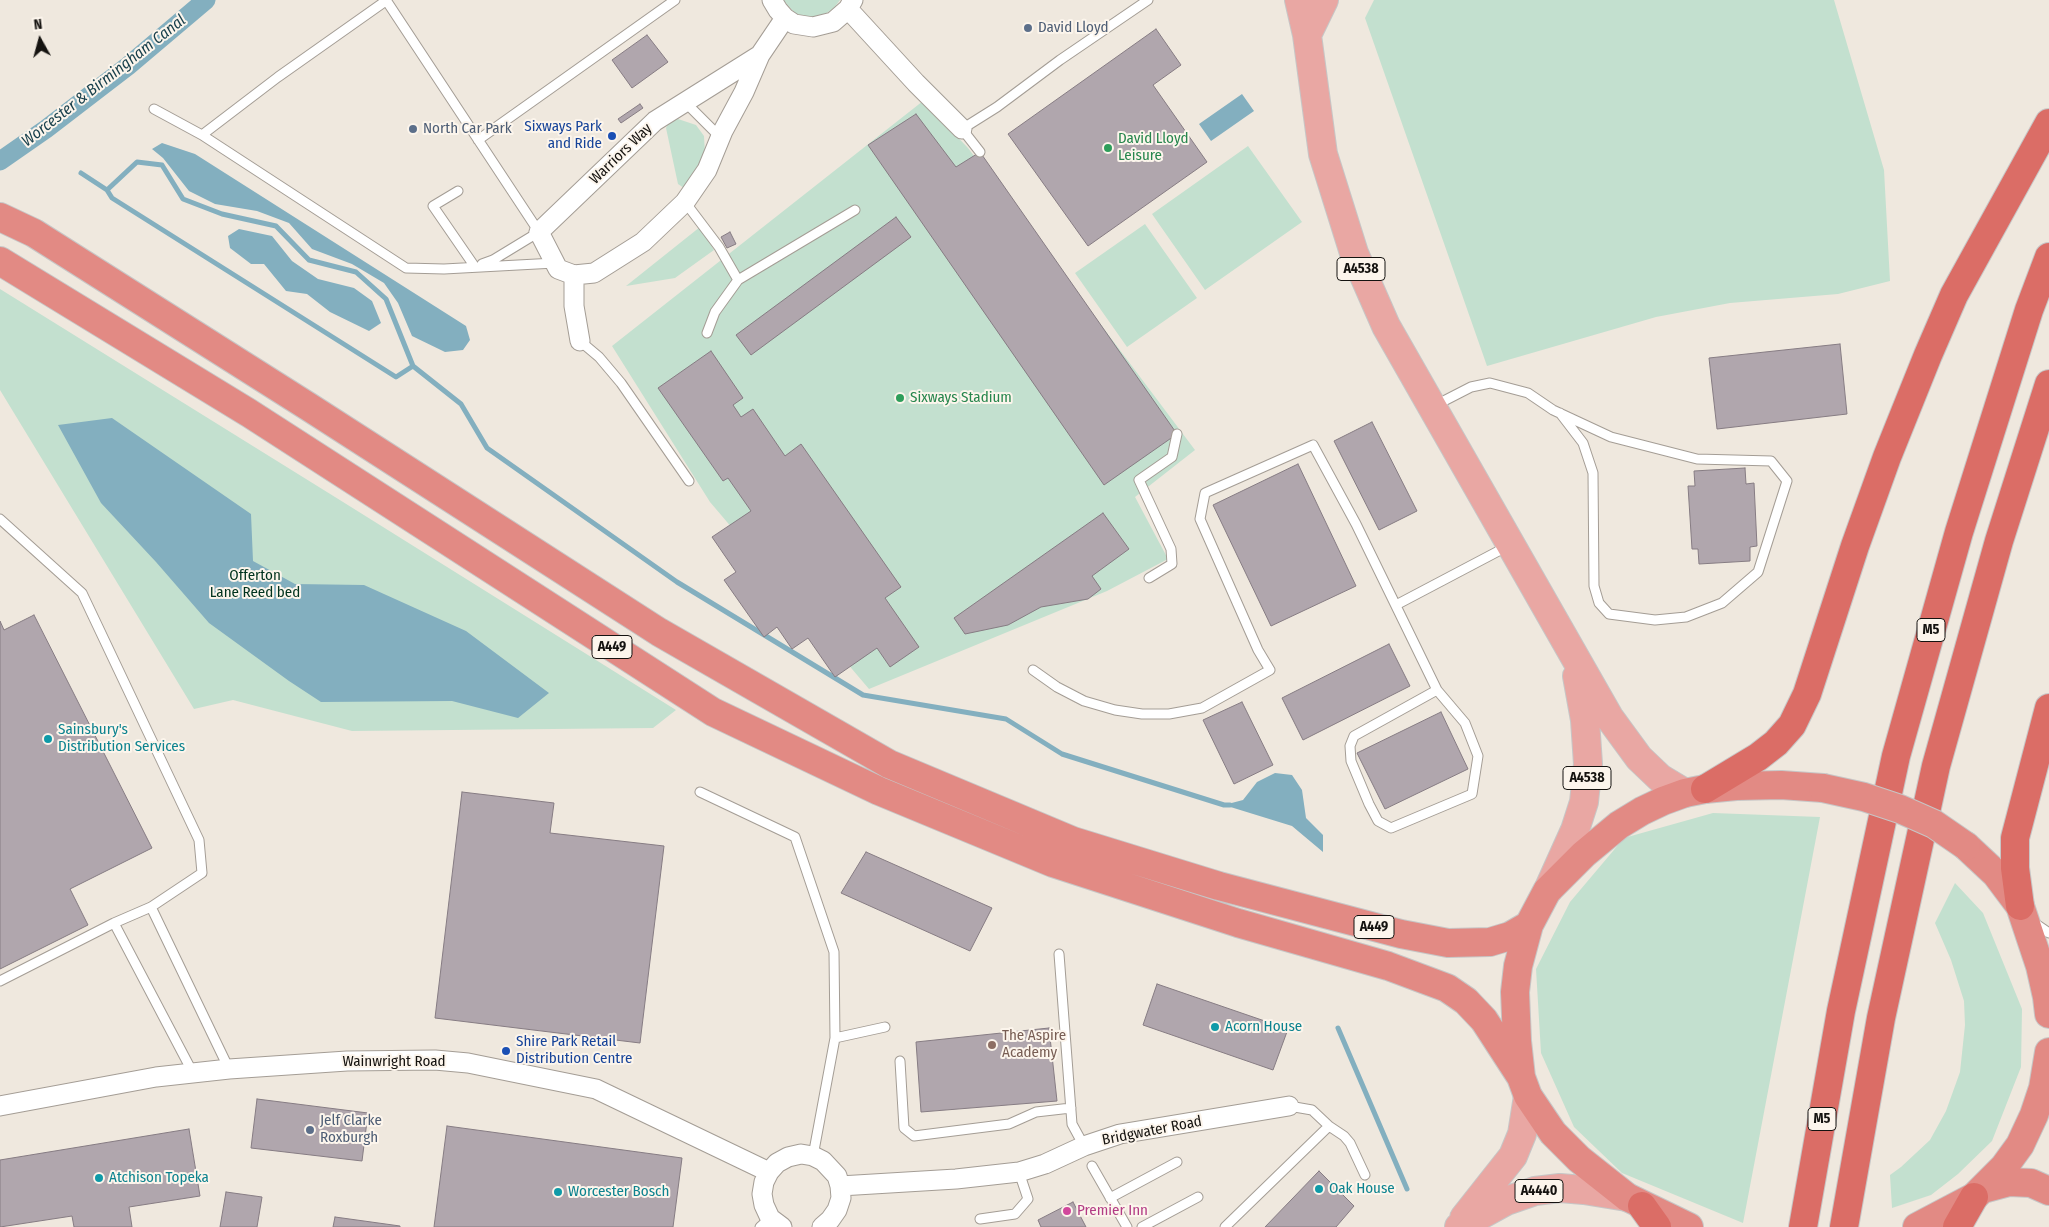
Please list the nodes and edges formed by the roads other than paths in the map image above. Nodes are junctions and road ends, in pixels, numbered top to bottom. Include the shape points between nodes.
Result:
1 (387, 0) edge
2 (675, 0) edge
3 (772, 0) edge
4 (1148, 0) edge
5 (1299, 0) edge
6 (1324, 0) edge
7 (850, 5) edge
8 (785, 18) junction
9 (1307, 35) junction
10 (760, 55) junction
11 (685, 102) junction
12 (154, 109) dead end
13 (2049, 123) edge
14 (962, 129) junction
15 (202, 135) junction
16 (720, 137) junction
17 (478, 140) junction
18 (980, 152) dead end
19 (458, 190) dead end
20 (685, 202) junction
21 (855, 210) dead end
22 (0, 217) edge
23 (539, 232) junction
24 (2049, 257) edge
25 (0, 261) edge
26 (556, 263) junction
27 (475, 267) junction
28 (574, 275) junction
29 (738, 280) junction
30 (707, 333) dead end
31 (580, 341) joint
32 (2049, 384) edge
33 (1432, 407) junction
34 (1560, 413) junction
35 (1177, 434) dead end
36 (689, 481) dead end
37 (0, 519) edge
38 (1511, 544) junction
39 (1149, 578) dead end
40 (1396, 605) junction
41 (1574, 658) junction
42 (1033, 670) dead end
43 (1437, 690) junction
44 (2049, 708) edge
45 (1695, 791) junction
46 (700, 792) dead end
47 (1547, 891) junction
48 (151, 907) junction
49 (2022, 911) junction
50 (114, 923) junction
51 (1529, 925) junction
52 (2049, 933) edge
53 (1059, 954) dead end
54 (0, 981) edge
55 (2048, 1002) edge
56 (885, 1027) dead end
57 (835, 1038) junction
58 (2049, 1052) edge
59 (900, 1061) dead end
60 (229, 1069) junction
61 (193, 1073) junction
62 (1525, 1087) junction
63 (0, 1106) edge
64 (1289, 1106) joint
65 (1071, 1108) junction
66 (1329, 1126) junction
67 (1084, 1146) junction
68 (813, 1156) junction
69 (1177, 1162) dead end
70 (1092, 1166) dead end
71 (769, 1172) junction
72 (1019, 1172) junction
73 (1365, 1175) dead end
74 (840, 1186) junction
75 (2049, 1191) edge
76 (1978, 1193) junction
77 (1198, 1197) dead end
78 (1110, 1198) junction
79 (1642, 1210) edge
80 (980, 1219) dead end
81 (771, 1224) edge
82 (822, 1227) edge
83 (1127, 1227) edge
84 (1142, 1227) edge
85 (1225, 1227) edge
86 (1458, 1227) edge
87 (1689, 1227) edge
88 (1803, 1227) edge
89 (1844, 1227) edge
90 (1917, 1227) edge
91 (1957, 1227) edge

1 - 15 lane
1 - 17 lane
2 - 17 lane
3 - 8 street
4 - 14 lane
5 - 9 main road, A4538
6 - 9 main road
7 - 8 street via 833,22 823,26 803,26
7 - 14 street via 916,83
8 - 10 street, Warriors Way
9 - 33 main road, A4538 via 1323,154 1354,253 1386,326
10 - 11 street, Warriors Way
10 - 16 street, Warriors Way
11 - 16 lane
11 - 23 street, Warriors Way via 655,121
12 - 15 lane
13 - 45 highway via 1954,295 1932,346 1887,456 1807,694 1792,725 1758,757
14 - 18 lane
15 - 27 lane via 406,268
16 - 20 street, Warriors Way via 707,170
17 - 23 lane
19 - 27 lane via 433,206
20 - 28 street, Warriors Way via 643,242 594,273
20 - 29 lane
21 - 29 lane
22 - 51 highway, A449 via 34,233 659,632 889,764 1073,841 1219,886 1401,934 1448,943 1490,942
23 - 26 street
23 - 27 lane
24 - 88 highway, M5 via 1958,532 1896,756 1841,1011
25 - 62 highway, A449 via 249,413 713,712 879,791 1052,863 1238,923 1388,966 1447,988 1466,1001 1484,1020
26 - 27 lane
26 - 28 street via 558,269
28 - 31 street via 574,306
29 - 30 lane via 715,312
31 - 36 lane via 600,356
32 - 89 highway via 1999,542 1936,766 1881,1018
33 - 34 lane via 1471,387 1490,383 1528,393
33 - 38 main road, A4538
34 - 34 lane via 1611,437 1697,459 1771,461 1787,481 1758,572 1722,603 1686,617 1655,620 1609,614 1599,603 1594,586 1593,473 1584,443
35 - 39 lane via 1172,457 1138,480 1171,549 1172,564
37 - 48 lane via 82,593 199,840 202,873
38 - 40 lane
38 - 41 main road, A4538
40 - 42 lane via 1313,445 1206,493 1200,519 1270,670 1202,708 1169,714 1142,714 1084,701
40 - 43 lane
41 - 45 main road, A4538 via 1609,717 1639,758 1660,778
41 - 47 main road, A4538 via 1585,720 1588,764 1584,802
43 - 43 lane via 1465,723 1478,756 1472,794 1392,828 1378,821 1368,804 1351,762 1350,746 1354,736
44 - 49 highway via 2015,838 2014,868
45 - 47 highway via 1642,811 1619,825
45 - 49 highway, bridge via 1781,785 1823,788 1864,796 1900,808 1934,824 1966,846 1996,874
46 - 57 lane via 795,838 834,952
47 - 51 highway
48 - 50 lane
48 - 60 lane
49 - 52 lane
49 - 55 highway
50 - 54 lane
50 - 61 lane
51 - 62 highway via 1515,992 1517,1041
53 - 65 lane
56 - 57 lane
57 - 68 lane
58 - 76 highway via 2042,1088 2020,1145
59 - 65 lane via 904,1128 914,1136 1009,1124 1036,1112
60 - 61 street, Wainwright Road
60 - 71 street, Wainwright Road via 347,1061 468,1063 596,1089
61 - 63 street, Wainwright Road
62 - 79 highway via 1553,1133 1579,1159
62 - 86 main road, A4440 via 1522,1134 1514,1156
64 - 66 lane via 1312,1110
64 - 67 street, Bridgwater Road via 1120,1134
65 - 67 lane via 1072,1124
66 - 73 lane via 1350,1143
66 - 85 lane
67 - 72 street, Bridgwater Road
68 - 71 street via 788,1157
68 - 74 street via 831,1167
69 - 78 lane
70 - 78 lane
71 - 81 street via 762,1194
72 - 74 street, Bridgwater Road
72 - 80 lane via 1028,1199 1015,1214
74 - 82 street via 837,1210
75 - 76 highway via 2031,1183 2008,1182
76 - 90 highway
76 - 91 highway
77 - 84 lane
78 - 83 lane
79 - 86 main road, A4440 via 1584,1190 1560,1188 1506,1200
79 - 87 highway

